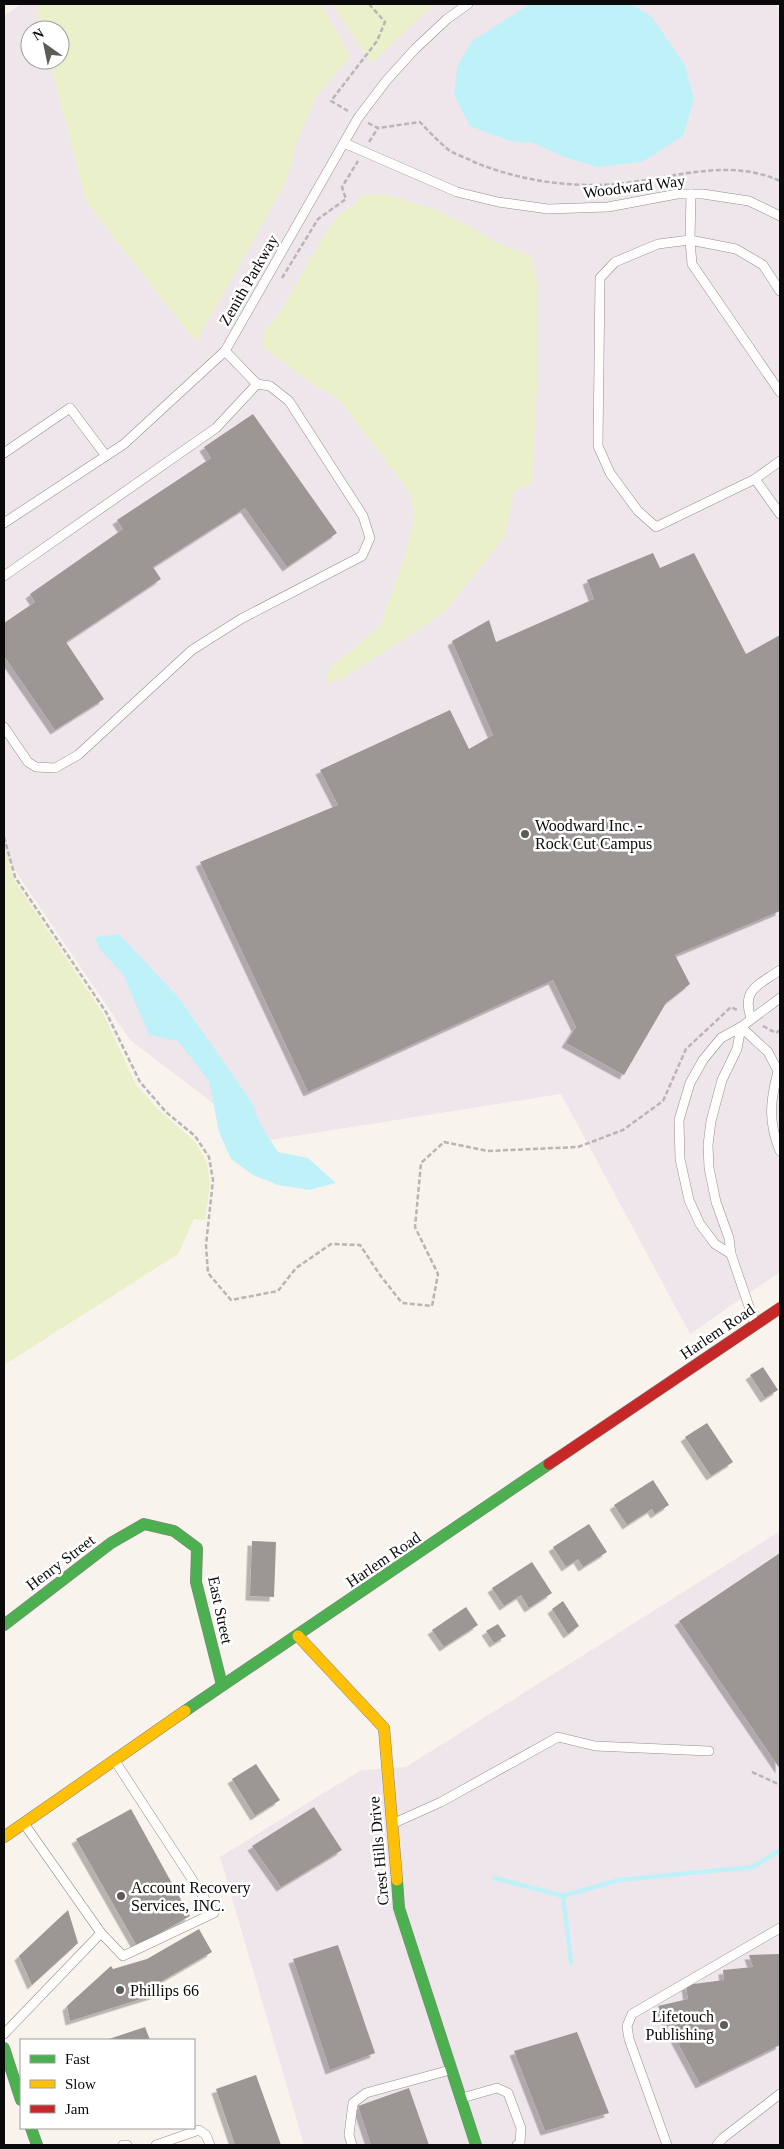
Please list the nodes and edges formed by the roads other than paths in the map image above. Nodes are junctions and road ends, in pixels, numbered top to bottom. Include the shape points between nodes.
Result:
1 (468, 4) edge
2 (344, 143) junction
3 (691, 194) junction
4 (780, 216) edge
5 (690, 240) junction
6 (780, 291) edge
7 (225, 351) junction
8 (257, 384) junction
9 (780, 392) edge
10 (4, 453) edge
11 (106, 456) junction
12 (780, 461) edge
13 (755, 479) junction
14 (780, 514) edge
15 (4, 523) edge
16 (4, 576) edge
17 (4, 727) edge
18 (780, 970) edge
19 (780, 998) edge
20 (751, 1018) junction
21 (741, 1027) junction
22 (779, 1069) edge
23 (780, 1151) edge
24 (731, 1254) junction
25 (780, 1308) edge
26 (756, 1324) junction
27 (111, 1543) joint
28 (4, 1625) edge
29 (298, 1636) junction
30 (222, 1685) junction
31 (709, 1751) dead end
32 (115, 1761) junction
33 (23, 1823) junction
34 (392, 1824) junction
35 (6, 1835) edge
36 (4, 1846) edge
37 (780, 1928) edge
38 (101, 1933) junction
39 (4, 2034) edge
40 (4, 2048) edge
41 (451, 2070) junction
42 (780, 2094) edge
43 (20, 2097) edge
44 (460, 2098) junction
45 (31, 2129) edge
46 (37, 2145) edge
47 (156, 2145) edge
48 (210, 2145) edge
49 (352, 2145) edge
50 (476, 2145) edge
51 (517, 2145) edge
52 (667, 2145) edge
53 (717, 2145) edge

1 - 2 lane, Zenith Parkway via 415,49 386,81
2 - 3 lane, Woodward Way via 457,192 498,202 548,209 608,207
2 - 7 lane, Zenith Parkway
3 - 4 lane, Woodward Way via 749,201
3 - 5 lane
5 - 6 lane via 736,250 756,261 763,265
5 - 9 lane via 692,264
5 - 13 lane via 658,244 615,262 600,278 598,446 610,473 638,511 656,527
7 - 8 lane
7 - 11 lane, Zenith Parkway via 124,444
8 - 16 lane via 216,428
8 - 17 lane via 270,386 289,401 363,516 370,538 362,556 241,619 192,650 78,754 55,768 36,767 28,762
10 - 11 lane via 70,408
11 - 15 lane, Zenith Parkway
12 - 13 lane
13 - 14 lane
18 - 20 lane via 747,998
19 - 20 lane
20 - 21 lane
21 - 22 lane via 768,1052
21 - 24 lane via 737,1049 716,1099 708,1145 712,1185
21 - 24 lane via 721,1038 690,1083 683,1100 679,1129 680,1159 689,1200 700,1224 715,1244
22 - 23 lane via 770,1099 773,1134
24 - 26 lane
25 - 26 street, Harlem Road
26 - 29 street, Harlem Road
27 - 28 street, Henry Street
27 - 30 street, East Street via 144,1524 174,1531 197,1548 196,1582
29 - 30 street, Harlem Road
29 - 34 street, Crest Hills Drive via 384,1728
30 - 32 street, Harlem Road
31 - 34 lane via 595,1746 558,1736 441,1802
32 - 33 street, Harlem Road
32 - 38 lane via 214,1913 123,1956
33 - 35 street, Harlem Road
33 - 38 lane
34 - 41 street, Crest Hills Drive via 399,1908
35 - 36 street
37 - 52 lane via 632,2014 627,2026 630,2039
38 - 39 lane
40 - 43 street
41 - 44 street, Crest Hills Drive
41 - 49 lane via 366,2093 353,2103 348,2135
42 - 53 lane
44 - 50 street, Crest Hills Drive
44 - 51 lane via 497,2088 508,2093 521,2128
45 - 46 street
47 - 48 lane via 198,2130 206,2135

